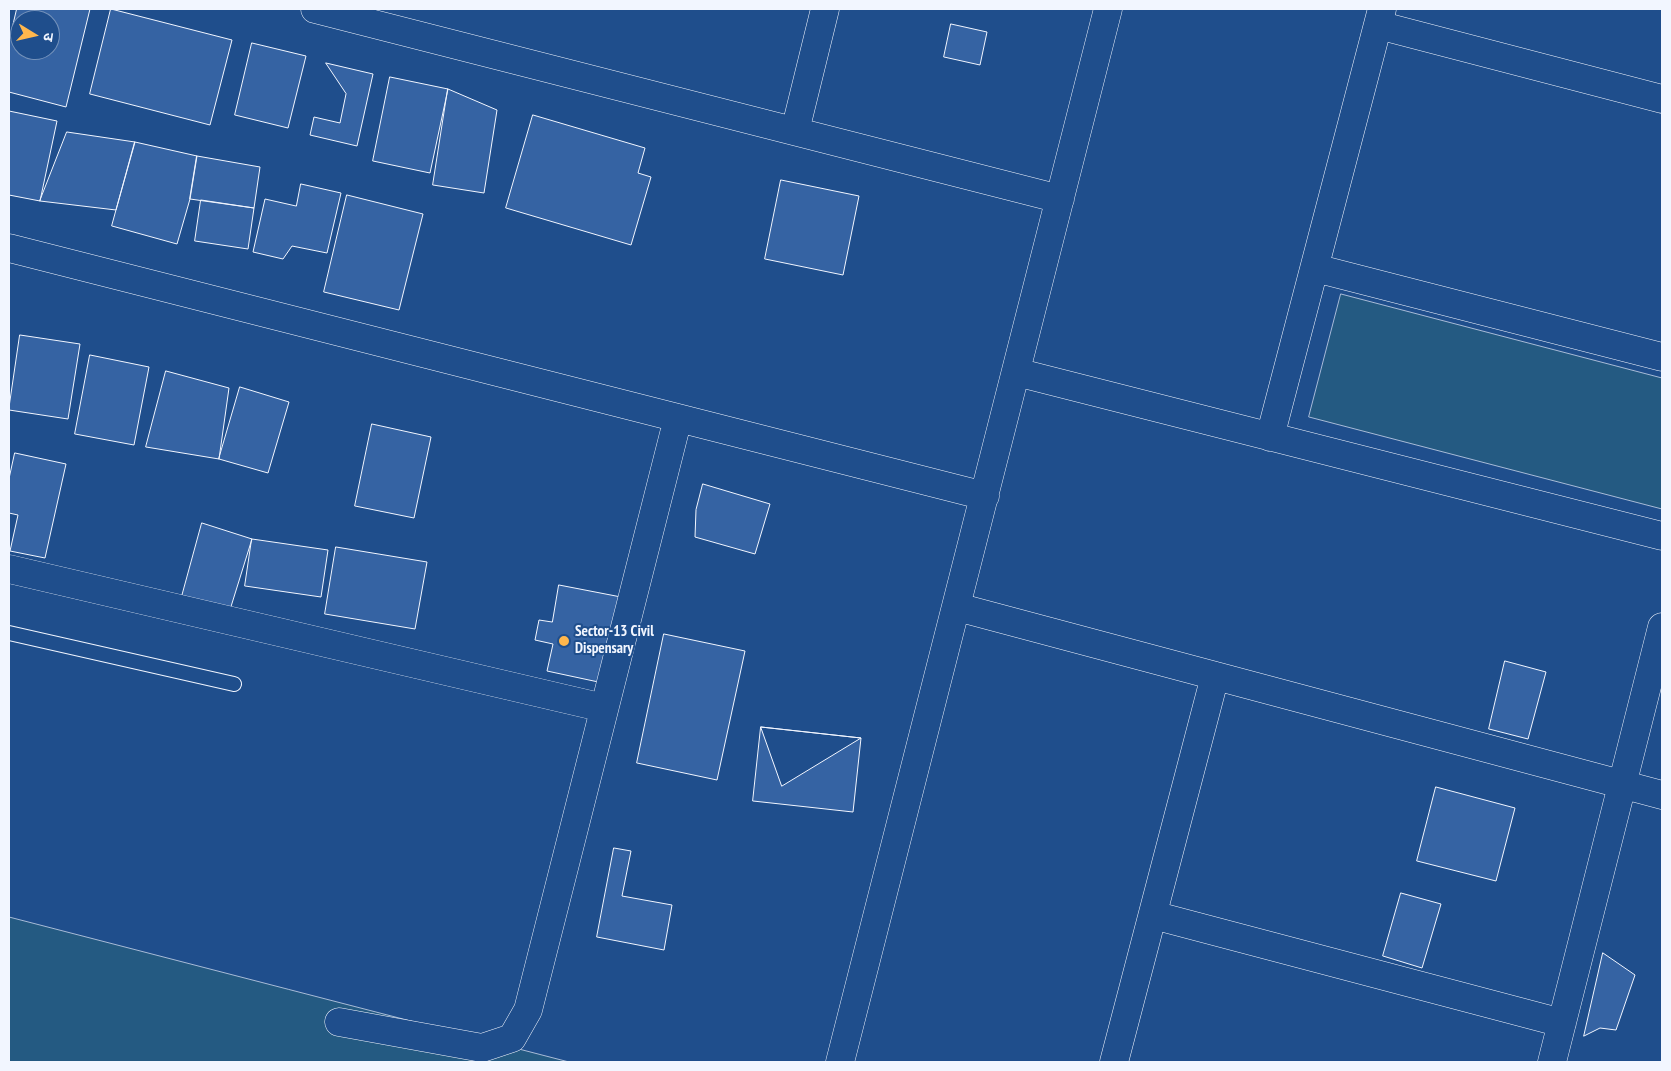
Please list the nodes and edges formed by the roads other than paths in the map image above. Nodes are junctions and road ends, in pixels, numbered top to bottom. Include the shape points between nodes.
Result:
1 (314, 9) edge
2 (825, 9) edge
3 (1108, 9) edge
4 (1380, 17) edge
5 (1662, 99) edge
6 (795, 131) junction
7 (1060, 199) junction
8 (9, 248) edge
9 (1314, 268) junction
10 (1662, 357) edge
11 (1016, 372) junction
12 (678, 418) junction
13 (1270, 436) junction
14 (984, 496) junction
15 (1662, 536) edge
16 (9, 568) edge
17 (957, 607) junction
18 (1662, 627) edge
19 (9, 633) edge
20 (1215, 676) junction
21 (234, 684) dead end
22 (604, 708) junction
23 (1623, 784) junction
24 (1662, 795) edge
25 (1153, 915) junction
26 (339, 1022) dead end
27 (1562, 1023) junction
28 (840, 1062) edge
29 (1114, 1062) edge
30 (1552, 1062) edge

1 - 6 street
2 - 6 street
3 - 7 street
4 - 5 street
4 - 9 street
6 - 7 street
7 - 11 street
8 - 12 street
9 - 10 street
9 - 13 street
11 - 13 street
11 - 14 street
12 - 14 street
12 - 22 street
13 - 15 street
14 - 17 street
16 - 22 street
17 - 20 street
17 - 28 street
18 - 23 street
19 - 21 lane
20 - 23 street
20 - 25 street
22 - 26 street via 528,1010 512,1038 482,1048
23 - 24 street
23 - 27 street
25 - 27 street
25 - 29 street
27 - 30 street

